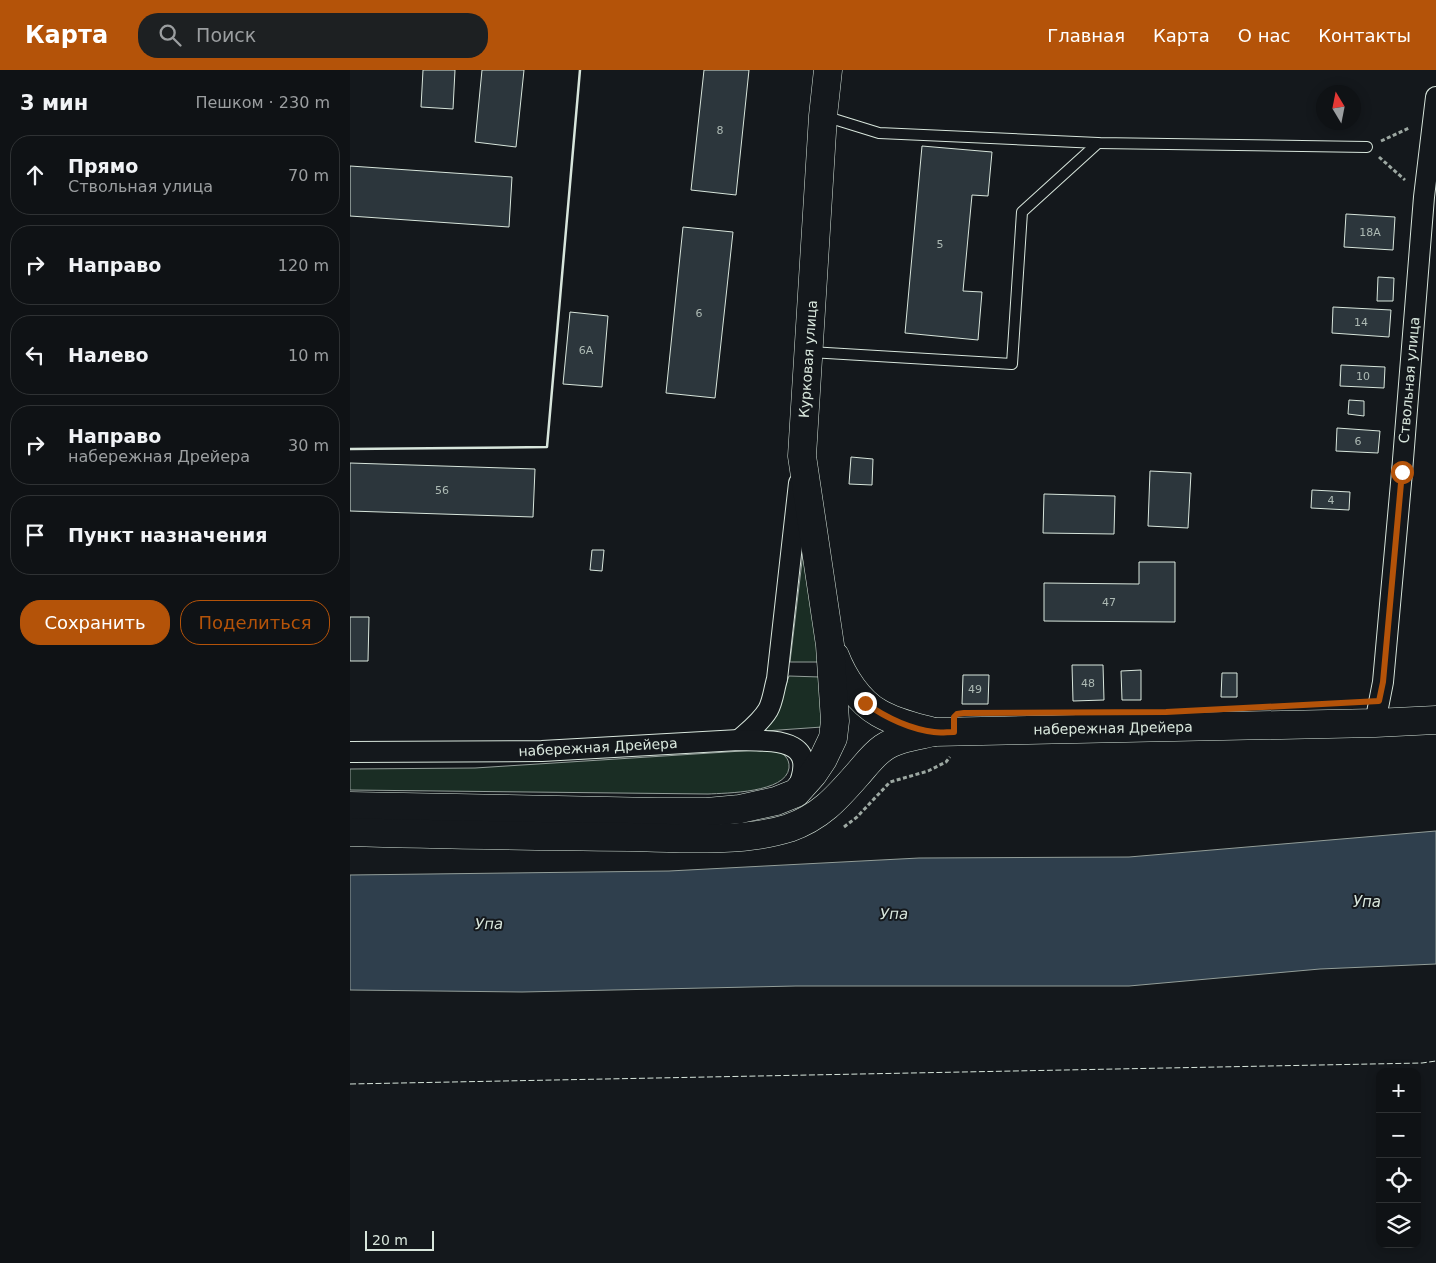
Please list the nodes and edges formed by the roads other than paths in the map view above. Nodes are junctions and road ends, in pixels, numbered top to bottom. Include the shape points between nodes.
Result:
1 (828, 70) edge
2 (1436, 96) edge
3 (824, 116) junction
4 (1098, 143) junction
5 (1367, 147) road end
6 (809, 352) junction
7 (802, 456) junction
8 (830, 645) junction
9 (1436, 720) edge
10 (1375, 723) junction
11 (944, 732) junction
12 (739, 740) junction
13 (350, 752) edge
14 (796, 793) junction
15 (350, 806) edge
16 (350, 832) edge

1 - 3 main road, Курковая улица
2 - 10 street, Ствольная улица via 1424,196 1383,682
3 - 4 lane via 879,133
3 - 6 main road, Курковая улица
4 - 5 lane
4 - 6 lane via 1022,212 1012,364
6 - 7 main road, Курковая улица
7 - 8 main road, Курковая улица
7 - 12 street via 772,700 763,717
8 - 11 main road, набережная Дрейера via 839,667 865,703 879,713 910,726
8 - 14 main road via 835,721 833,738 813,774
9 - 10 main road, набережная Дрейера
10 - 11 main road, набережная Дрейера
11 - 16 main road via 883,748 822,812 797,825 767,834 673,838
12 - 13 street, набережная Дрейера via 542,751
12 - 14 street, набережная Дрейера via 783,743 798,750 803,771
14 - 15 main road via 758,806 707,812

